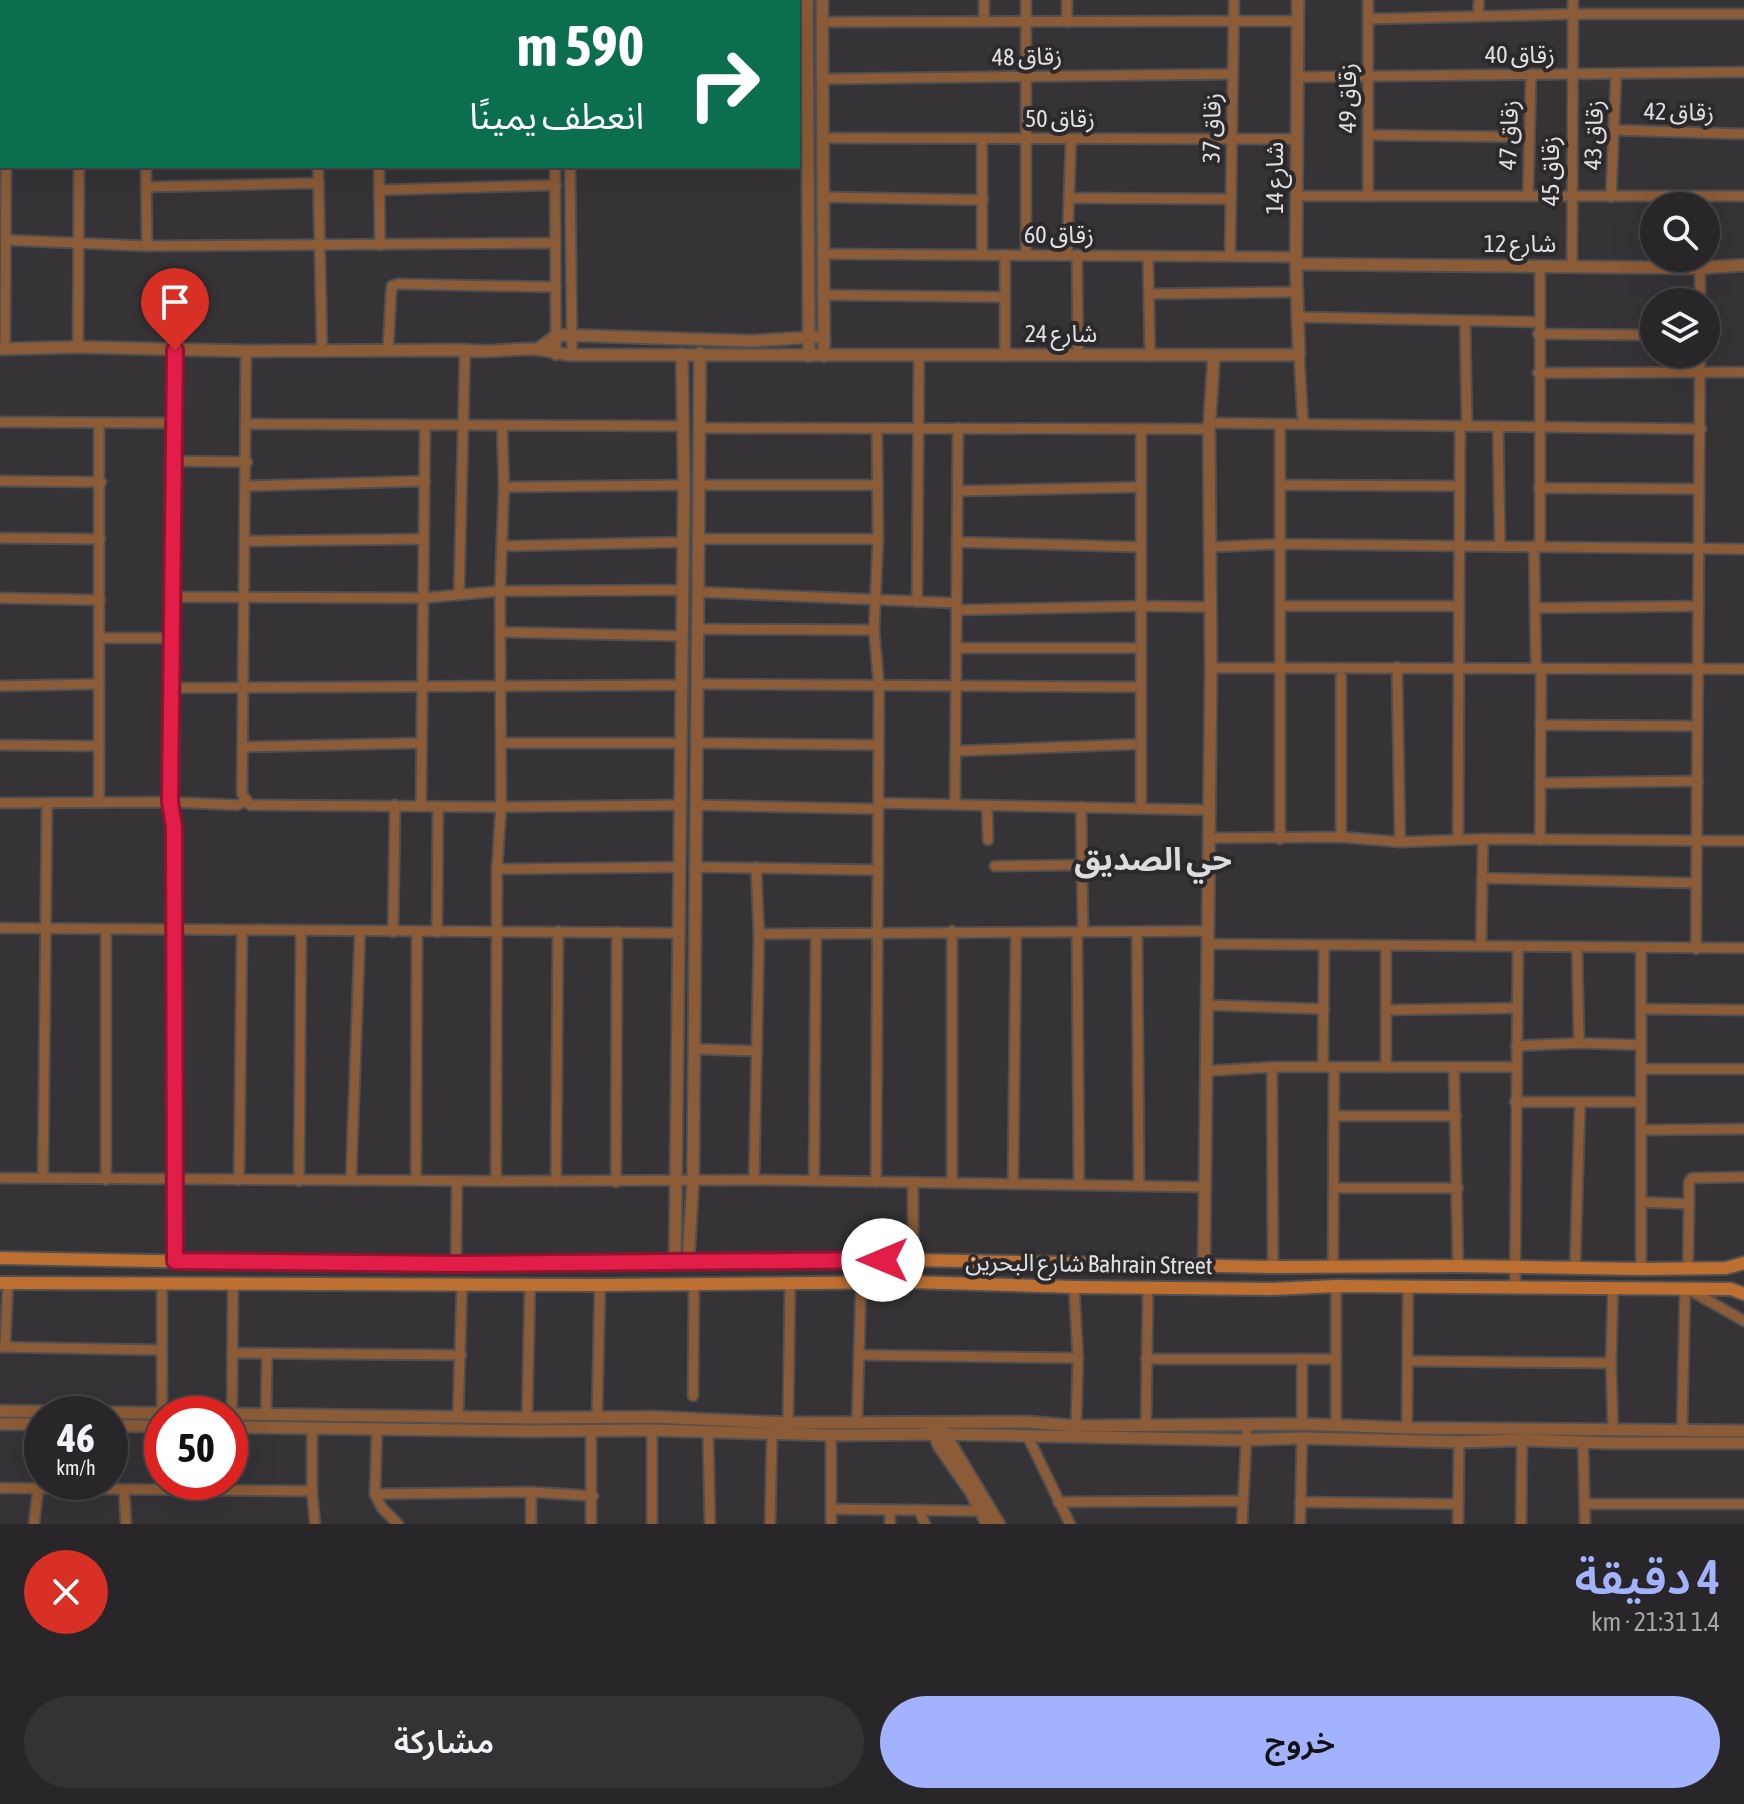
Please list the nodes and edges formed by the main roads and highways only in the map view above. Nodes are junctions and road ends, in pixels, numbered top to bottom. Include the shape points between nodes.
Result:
1 (0, 1258) edge
2 (970, 1261) junction
3 (1744, 1263) edge
4 (308, 1264) junction
5 (4, 1283) edge
6 (309, 1283) junction
7 (971, 1284) junction
8 (1744, 1294) edge

1 - 4 main road, شارع البحرين Bahrain Street
2 - 3 main road, شارع البحرين Bahrain Street via 1641,1269
2 - 4 main road, شارع البحرين Bahrain Street
2 - 7 main road
4 - 6 main road
5 - 6 main road, شارع البحرين Bahrain Street
6 - 7 main road, شارع البحرين Bahrain Street
7 - 8 main road, شارع البحرين Bahrain Street via 1731,1289

